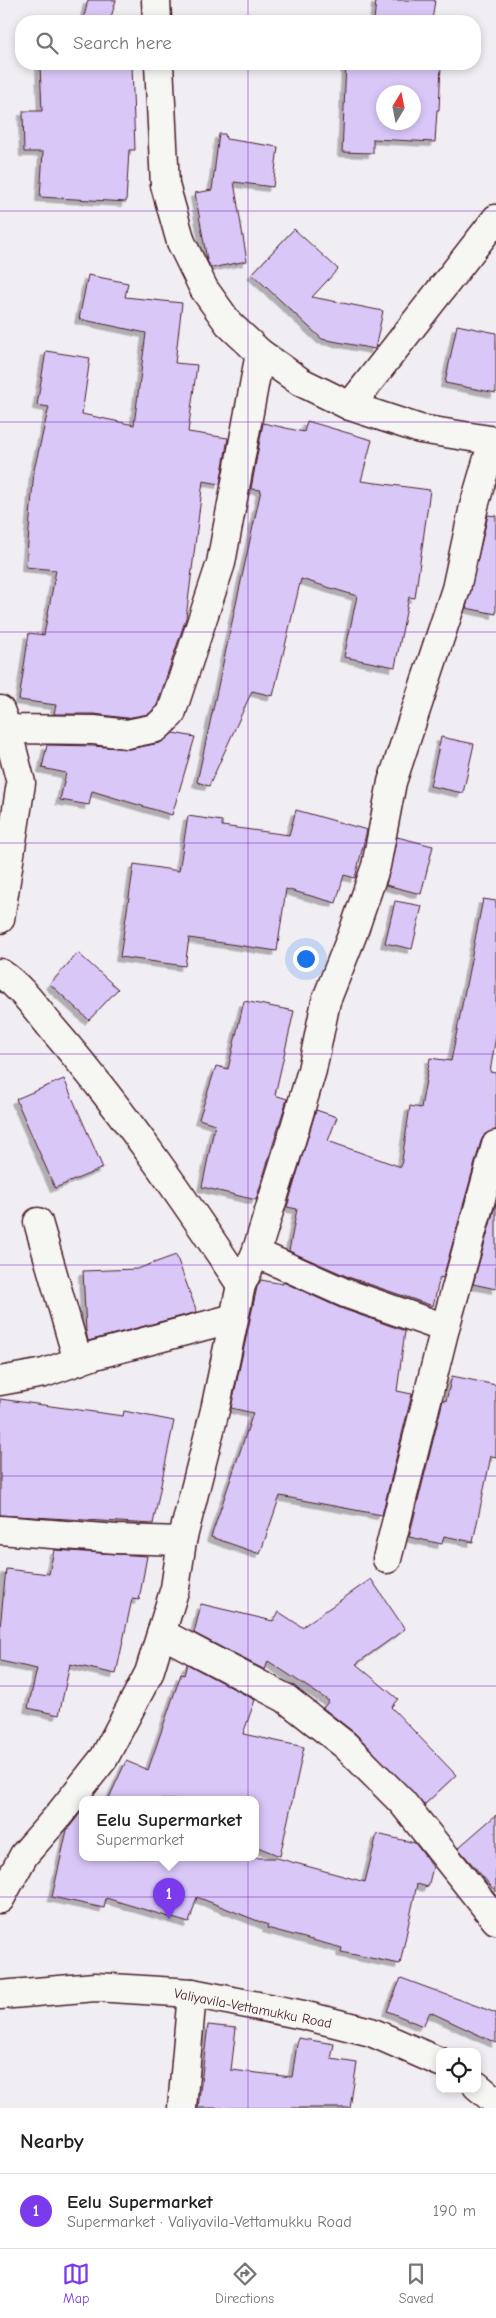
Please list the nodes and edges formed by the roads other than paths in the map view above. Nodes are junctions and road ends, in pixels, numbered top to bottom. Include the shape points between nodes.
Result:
1 (156, 0) edge
2 (157, 15) edge
3 (160, 70) edge
4 (496, 219) edge
5 (260, 353) junction
6 (350, 406) junction
7 (495, 441) edge
8 (4, 719) edge
9 (0, 919) edge
10 (0, 973) edge
11 (496, 1145) edge
12 (38, 1222) dead end
13 (256, 1253) junction
14 (241, 1285) junction
15 (234, 1318) junction
16 (445, 1328) junction
17 (78, 1361) junction
18 (0, 1381) edge
19 (0, 1530) edge
20 (182, 1541) junction
21 (387, 1559) dead end
22 (161, 1633) junction
23 (0, 1899) edge
24 (496, 1920) edge
25 (192, 1993) junction
26 (0, 1995) edge
27 (436, 2060) edge
28 (481, 2089) edge
29 (496, 2102) edge
30 (182, 2108) edge

1 - 2 street
3 - 5 street via 165,185 181,242 204,289 229,324
4 - 6 street
5 - 6 street via 301,382
5 - 8 street via 221,563 171,714 156,728 127,734
6 - 7 street via 420,429
7 - 13 street via 474,506 456,589 392,782 376,866 354,933 326,1001 312,1070
8 - 9 street via 21,783
10 - 14 street via 17,985 80,1061 140,1140
11 - 16 street
12 - 17 street
13 - 14 street
13 - 16 street via 345,1293
14 - 15 street
15 - 17 street
15 - 20 street
16 - 21 street
17 - 18 street via 44,1373
19 - 20 street
20 - 22 street via 175,1588
22 - 23 street via 149,1673 104,1758 24,1856
22 - 24 street via 285,1698 345,1745 402,1802
25 - 26 street, Valiyavila-Vettamukku Road via 95,1986
25 - 27 street, Valiyavila-Vettamukku Road via 303,2014 370,2032
25 - 30 street
28 - 29 street

